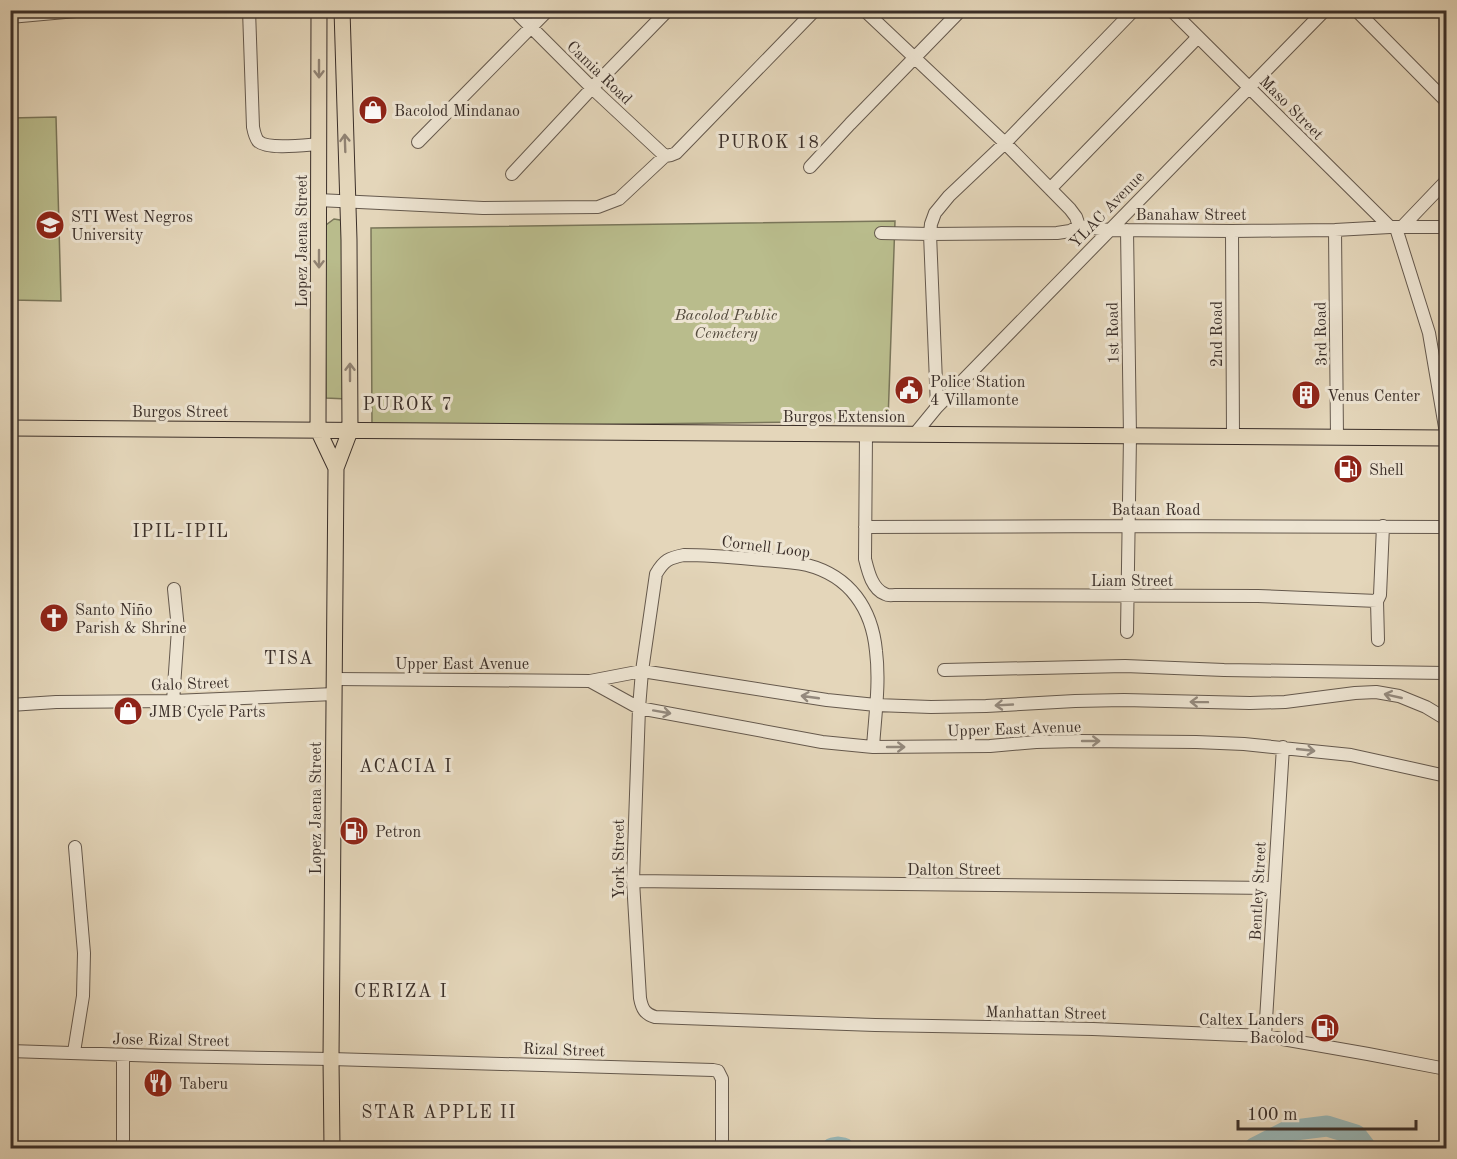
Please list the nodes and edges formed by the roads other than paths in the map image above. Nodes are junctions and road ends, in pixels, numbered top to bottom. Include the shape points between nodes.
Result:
1 (87, 10) edge
2 (249, 10) edge
3 (319, 10) edge
4 (342, 10) edge
5 (514, 10) edge
6 (548, 10) edge
7 (668, 10) edge
8 (815, 10) edge
9 (864, 10) edge
10 (961, 10) edge
11 (1134, 10) edge
12 (1171, 10) edge
13 (1325, 10) edge
14 (1356, 10) edge
15 (10, 17) edge
16 (531, 28) junction
17 (1198, 37) junction
18 (914, 59) junction
19 (592, 88) junction
20 (1249, 88) junction
21 (1446, 100) edge
22 (418, 142) dead end
23 (1005, 143) junction
24 (319, 144) junction
25 (665, 156) junction
26 (810, 167) dead end
27 (512, 174) dead end
28 (1446, 181) edge
29 (1050, 189) junction
30 (318, 200) junction
31 (347, 202) junction
32 (1079, 226) junction
33 (1446, 227) edge
34 (1395, 228) junction
35 (1108, 230) junction
36 (1126, 230) junction
37 (1232, 231) junction
38 (1335, 231) junction
39 (881, 233) dead end
40 (930, 234) junction
41 (937, 406) junction
42 (10, 428) edge
43 (318, 430) junction
44 (350, 431) junction
45 (1446, 433) edge
46 (866, 434) junction
47 (914, 435) junction
48 (1130, 436) junction
49 (1233, 436) junction
50 (1337, 437) junction
51 (1446, 438) edge
52 (336, 468) junction
53 (1128, 526) junction
54 (1383, 526) junction
55 (865, 527) junction
56 (1446, 527) edge
57 (174, 589) dead end
58 (1127, 596) junction
59 (1377, 601) junction
60 (1127, 632) dead end
61 (1378, 640) dead end
62 (642, 670) junction
63 (944, 670) dead end
64 (1446, 673) edge
65 (590, 681) junction
66 (334, 687) junction
67 (173, 701) junction
68 (10, 705) edge
69 (876, 705) junction
70 (1446, 706) edge
71 (1426, 707) junction
72 (639, 708) junction
73 (1446, 718) edge
74 (873, 747) junction
75 (1283, 747) junction
76 (1446, 776) edge
77 (75, 847) dead end
78 (633, 882) junction
79 (1274, 888) junction
80 (644, 1011) joint
81 (1265, 1036) junction
82 (10, 1051) edge
83 (74, 1052) junction
84 (123, 1055) junction
85 (331, 1059) junction
86 (1446, 1069) edge
87 (123, 1149) edge
88 (332, 1149) edge
89 (722, 1149) edge

1 - 15 street
2 - 24 street via 255,137 268,146
3 -> 24 main road, Lopez Jaena Street
31 -> 4 main road, Lopez Jaena Street
5 - 16 street, Camia Road
6 - 16 street
7 - 19 street
8 - 25 street via 676,153
9 - 18 street
10 - 18 street
11 - 23 street
12 - 17 street, Maso Street
13 - 20 street, YLAC Avenue
14 - 21 street
16 - 19 street, Camia Road
16 - 22 street
17 - 20 street, Maso Street
17 - 29 street
18 - 23 street
18 - 26 street
19 - 25 street, Camia Road
19 - 27 street
20 - 34 street, Maso Street
20 - 35 street, YLAC Avenue
23 - 29 street
23 - 40 street via 935,213
24 - 30 main road, Lopez Jaena Street
25 - 31 street via 619,199 598,207 483,208
28 - 34 street
29 - 32 street via 1076,217
30 - 31 street
30 -> 43 main road, Lopez Jaena Street
44 -> 31 main road, Lopez Jaena Street
32 - 35 street, Banahaw Street
32 - 40 street, Banahaw Street via 1057,233
33 - 34 street, Banahaw Street
34 - 38 street, Banahaw Street
34 - 45 street via 1429,333
35 - 36 street, Banahaw Street
35 - 41 street, YLAC Avenue
36 - 37 street, Banahaw Street
36 - 48 street, 1st Road
37 - 38 street, Banahaw Street
37 - 49 street, 2nd Road
38 - 50 street, 3rd Road
39 - 40 street, Banahaw Street
40 - 41 street
41 - 47 street, YLAC Avenue
42 - 43 main road, Burgos Street
43 - 44 main road, Burgos Street
43 - 52 main road, Lopez Jaena Street
44 - 46 main road, Burgos Extension
44 - 52 main road, Lopez Jaena Street
46 - 47 main road, Burgos Extension
46 - 55 street
47 - 48 main road, Burgos Extension
48 - 49 main road, Burgos Extension
48 - 53 street, 1st Road
49 - 50 main road, Burgos Extension
50 - 51 main road, Burgos Extension
52 - 66 main road, Lopez Jaena Street
53 - 54 street, Bataan Road
53 - 55 street, Bataan Road
53 - 58 street, 1st Road
54 - 56 street, Bataan Road
54 - 59 street
55 - 58 street, Liam Street via 868,571 876,587 885,594
57 - 67 street via 178,629
58 - 59 street, Liam Street
58 - 60 street, 1st Road
59 - 61 street
62 - 65 street, Upper East Avenue
69 -> 62 street, Upper East Avenue
62 - 69 street, Cornell Loop via 656,574 662,564 684,555 791,562 835,576 860,602 874,635
62 - 72 street, York Street
63 - 64 street via 1125,666
65 - 66 street, Upper East Avenue
65 - 72 street, Upper East Avenue
66 - 67 street, Galo Street
66 - 85 main road, Lopez Jaena Street
67 - 68 street, Galo Street
71 -> 69 street, Upper East Avenue via 1376,692 1250,703 1124,700 986,706
69 - 74 street
70 - 71 street
71 - 73 street, Upper East Avenue
72 -> 74 street, Upper East Avenue via 800,738
72 - 78 street, York Street
74 -> 75 street, Upper East Avenue via 1101,741
75 -> 76 street, Upper East Avenue via 1351,755
75 - 79 street, Bentley Street
77 - 83 street via 84,953 83,996
78 - 79 street, Dalton Street
78 - 80 street, York Street
79 - 81 street, Bentley Street
80 - 81 street, Manhattan Street via 655,1017
81 - 86 street, Manhattan Street
82 - 83 street, Jose Rizal Street
83 - 84 street, Jose Rizal Street
84 - 85 street, Jose Rizal Street
84 - 87 street
85 - 88 main road, Lopez Jaena Street
85 - 89 street, Rizal Street via 718,1071 722,1079

